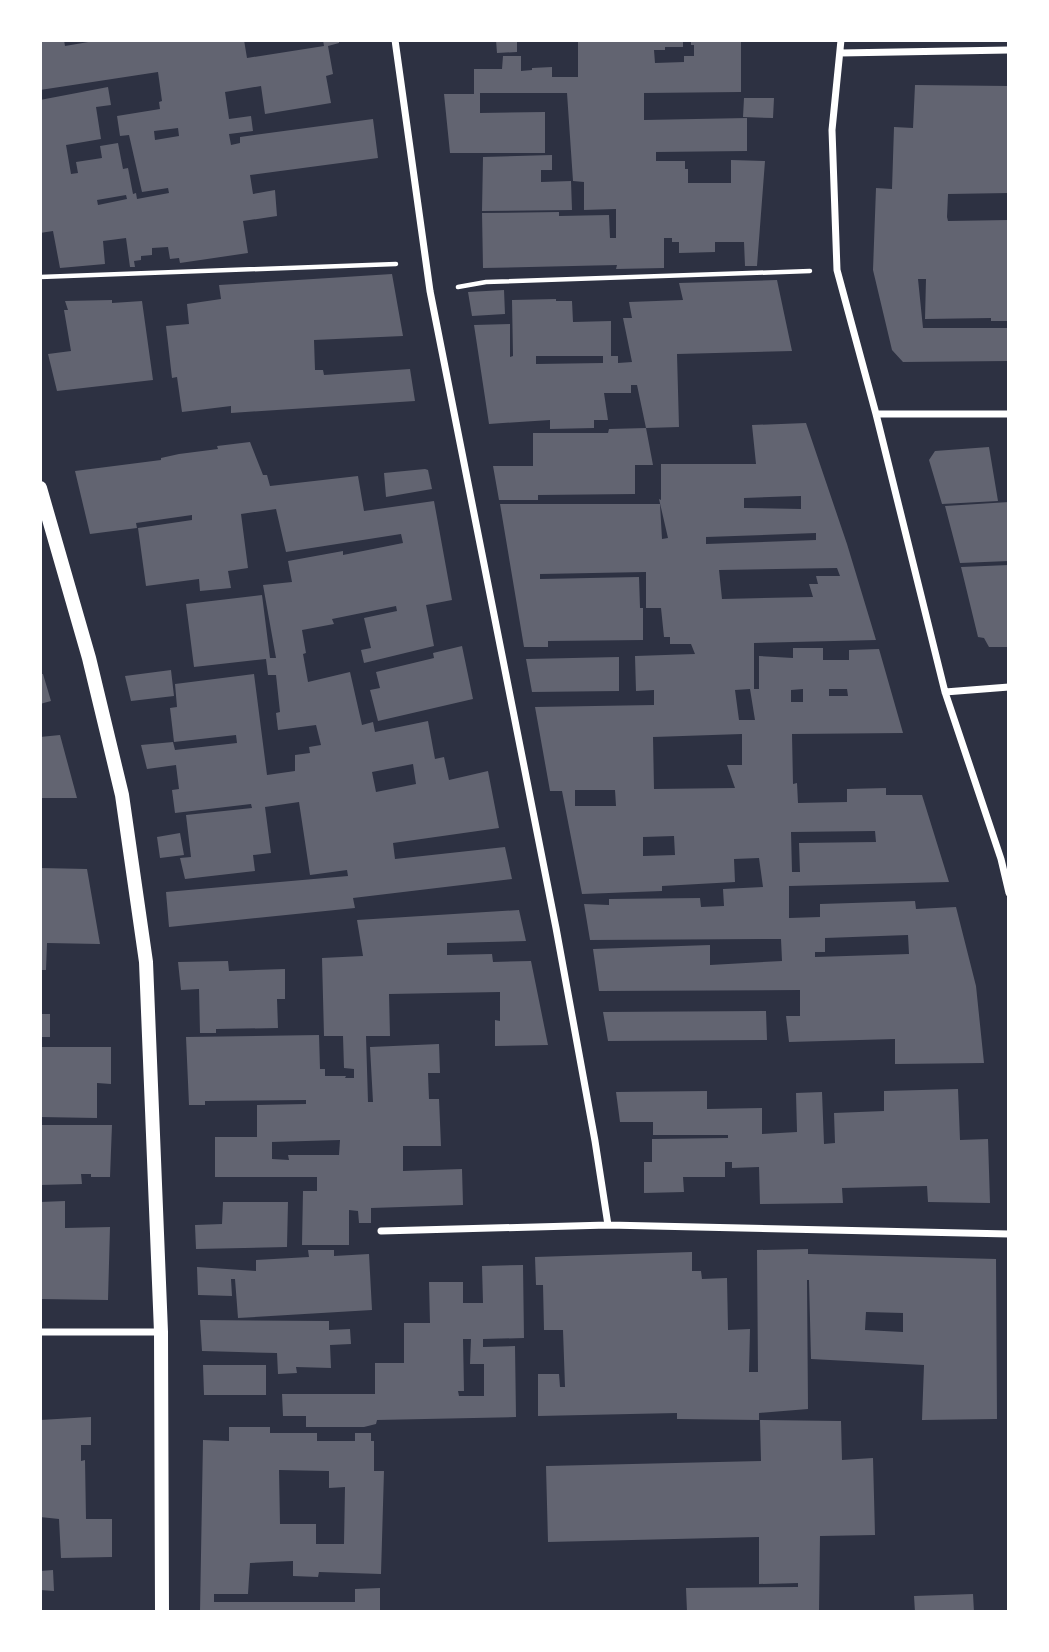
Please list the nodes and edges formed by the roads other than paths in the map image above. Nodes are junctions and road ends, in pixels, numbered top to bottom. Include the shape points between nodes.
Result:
1 (394, 40) edge
2 (841, 40) edge
3 (1009, 50) edge
4 (840, 53) junction
5 (876, 414) junction
6 (1009, 415) edge
7 (40, 488) edge
8 (1009, 687) edge
9 (945, 692) junction
10 (1009, 893) edge
11 (608, 1225) junction
12 (381, 1231) dead end
13 (1009, 1234) edge
14 (40, 1332) edge
15 (161, 1332) junction
16 (162, 1612) edge

1 - 11 street via 430,291 556,928
2 - 4 street
3 - 4 street
4 - 5 street via 832,130 837,270
5 - 6 street
5 - 9 street
7 - 15 main road via 122,795 145,949
8 - 9 street
9 - 10 street
11 - 12 street
11 - 13 street
14 - 15 street
15 - 16 main road

